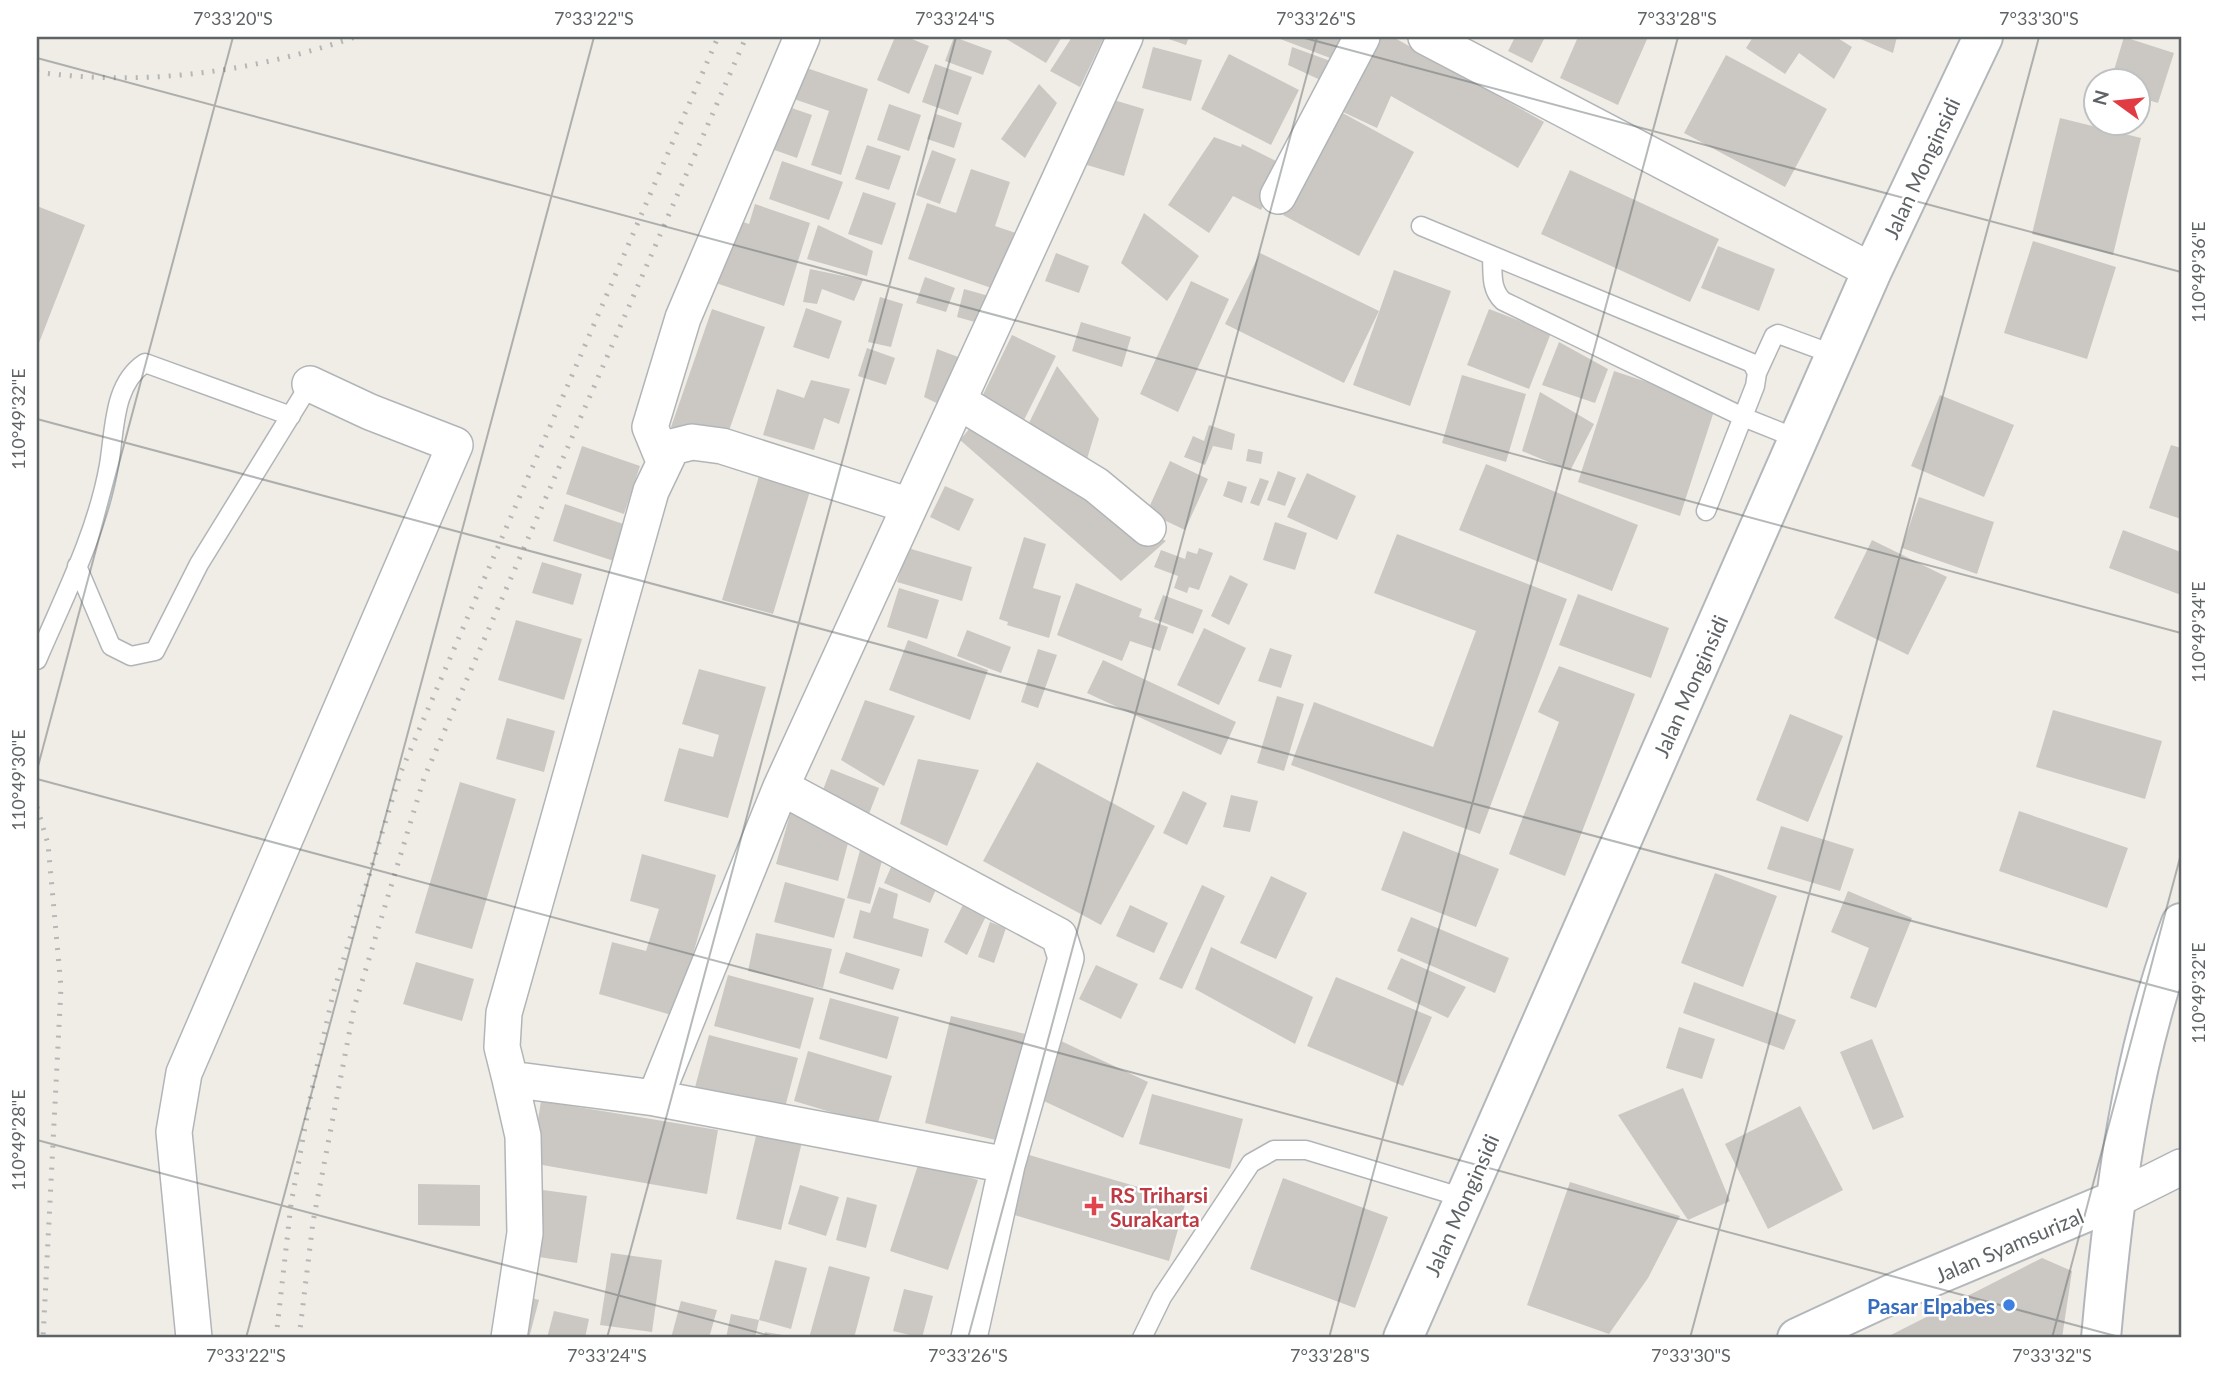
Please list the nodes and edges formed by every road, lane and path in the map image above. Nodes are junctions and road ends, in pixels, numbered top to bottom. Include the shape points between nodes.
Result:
1 (802, 37) edge
2 (1125, 37) edge
3 (1362, 37) edge
4 (1426, 37) edge
5 (1983, 37) edge
6 (1278, 196) dead end
7 (1421, 226) dead end
8 (1492, 256) junction
9 (1872, 271) junction
10 (1835, 355) junction
11 (1757, 373) junction
12 (310, 384) joint
13 (958, 401) junction
14 (290, 416) junction
15 (1743, 417) junction
16 (1798, 439) junction
17 (664, 461) junction
18 (910, 506) junction
19 (1706, 511) dead end
20 (1149, 528) dead end
21 (77, 566) junction
22 (37, 660) edge
23 (782, 787) junction
24 (2181, 923) edge
25 (510, 1079) junction
26 (655, 1098) junction
27 (1007, 1165) junction
28 (2181, 1167) edge
29 (1464, 1198) junction
30 (2113, 1201) junction
31 (194, 1338) edge
32 (509, 1338) edge
33 (969, 1338) edge
34 (1142, 1338) edge
35 (1403, 1338) edge
36 (1797, 1338) edge
37 (2101, 1338) edge

1 - 17 street via 683,318 650,427
2 - 13 street
3 - 6 street
4 - 9 street
5 - 9 main road, Jalan Monginsidi
7 - 8 lane
8 - 11 lane via 1740,356 1752,363
8 - 15 lane via 1493,284 1503,301
9 - 10 main road, Jalan Monginsidi
10 - 11 lane via 1778,334
10 - 16 main road, Jalan Monginsidi
11 - 15 lane
12 - 14 lane
12 - 31 street via 455,446 184,1073 174,1132
13 - 18 street
13 - 20 street via 1096,485
14 - 21 lane via 145,363 132,372 119,398 102,501
14 - 21 lane via 199,564 155,650 131,656 111,646
15 - 16 lane
15 - 19 lane
16 - 29 main road, Jalan Monginsidi
17 - 18 street via 680,443 722,446
17 - 25 street via 620,595 504,1013 502,1047
18 - 23 street
21 - 22 lane
23 - 26 street
23 - 27 street via 1059,936 1066,958
24 - 30 main road via 2147,1022
25 - 26 street
25 - 32 street via 523,1136 525,1233
26 - 27 street
27 - 33 street
28 - 30 street, Jalan Syamsurizal
29 - 34 lane via 1306,1150 1274,1150 1251,1163 1161,1297
29 - 35 main road, Jalan Monginsidi
30 - 36 main road, Jalan Syamsurizal
30 - 37 main road

